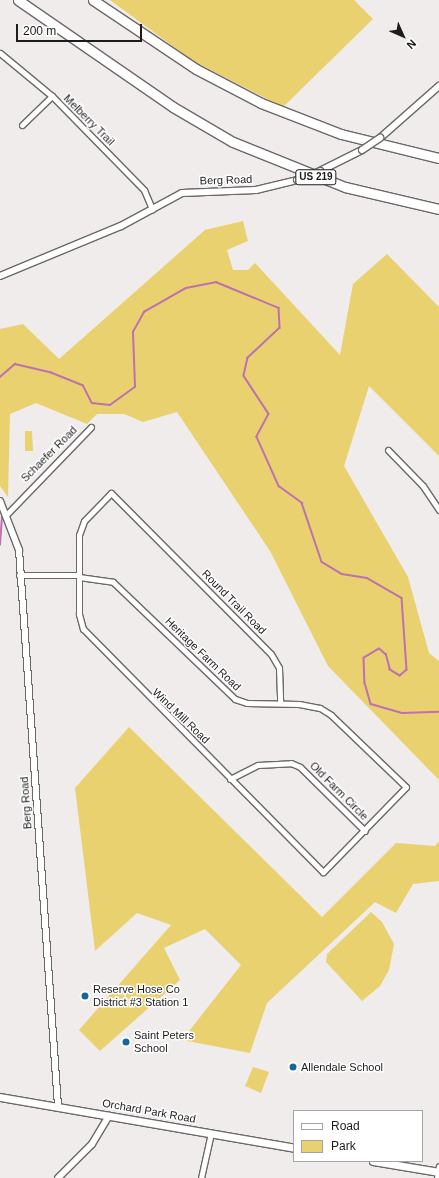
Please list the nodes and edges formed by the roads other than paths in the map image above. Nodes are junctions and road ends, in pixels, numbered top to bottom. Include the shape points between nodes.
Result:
1 (18, 0) edge
2 (93, 0) edge
3 (0, 53) edge
4 (439, 86) edge
5 (52, 96) junction
6 (22, 125) dead end
7 (439, 158) edge
8 (152, 209) junction
9 (439, 210) edge
10 (0, 276) edge
11 (91, 427) dead end
12 (388, 450) dead end
13 (0, 501) edge
14 (439, 510) edge
15 (7, 514) junction
16 (147, 529) joint
17 (19, 575) junction
18 (79, 576) junction
19 (280, 703) junction
20 (230, 779) junction
21 (365, 831) junction
22 (0, 1097) edge
23 (58, 1107) junction
24 (109, 1116) junction
25 (211, 1133) junction
26 (293, 1148) edge
27 (379, 1162) edge
28 (438, 1172) edge
29 (58, 1178) edge
30 (201, 1178) edge

1 - 9 highway, US 219 via 173,107 233,142 345,187
2 - 7 highway via 196,69 261,103 340,134
3 - 5 street, Melberry Trail
4 - 8 street, Berg Road, bridge via 380,138 320,171 297,180 256,190 182,193
5 - 6 street
5 - 8 street, Melberry Trail via 144,190
8 - 10 street, Berg Road via 121,226
11 - 15 street, Schaefer Road
12 - 14 street via 418,481
13 - 15 street, Berg Road
15 - 17 street, Berg Road via 19,550
16 - 18 street, Wind Mill Road via 111,493 84,521 79,535
16 - 19 street, Round Trail Road via 271,654 279,668
17 - 18 street, Heritage Farm Road
17 - 23 street, Berg Road
18 - 19 street, Heritage Farm Road via 113,582 235,699 247,703
18 - 20 street, Wind Mill Road via 79,614 83,629
19 - 21 street, Heritage Farm Road via 320,708 331,715 406,787 400,797
20 - 21 street, Old Farm Circle via 258,765 291,763 300,767
20 - 21 street, Wind Mill Road via 323,872
22 - 23 main road, Orchard Park Road
23 - 24 main road, Orchard Park Road
24 - 25 main road, Orchard Park Road
24 - 29 street via 92,1144
25 - 26 main road, Orchard Park Road
25 - 30 street
27 - 28 main road

